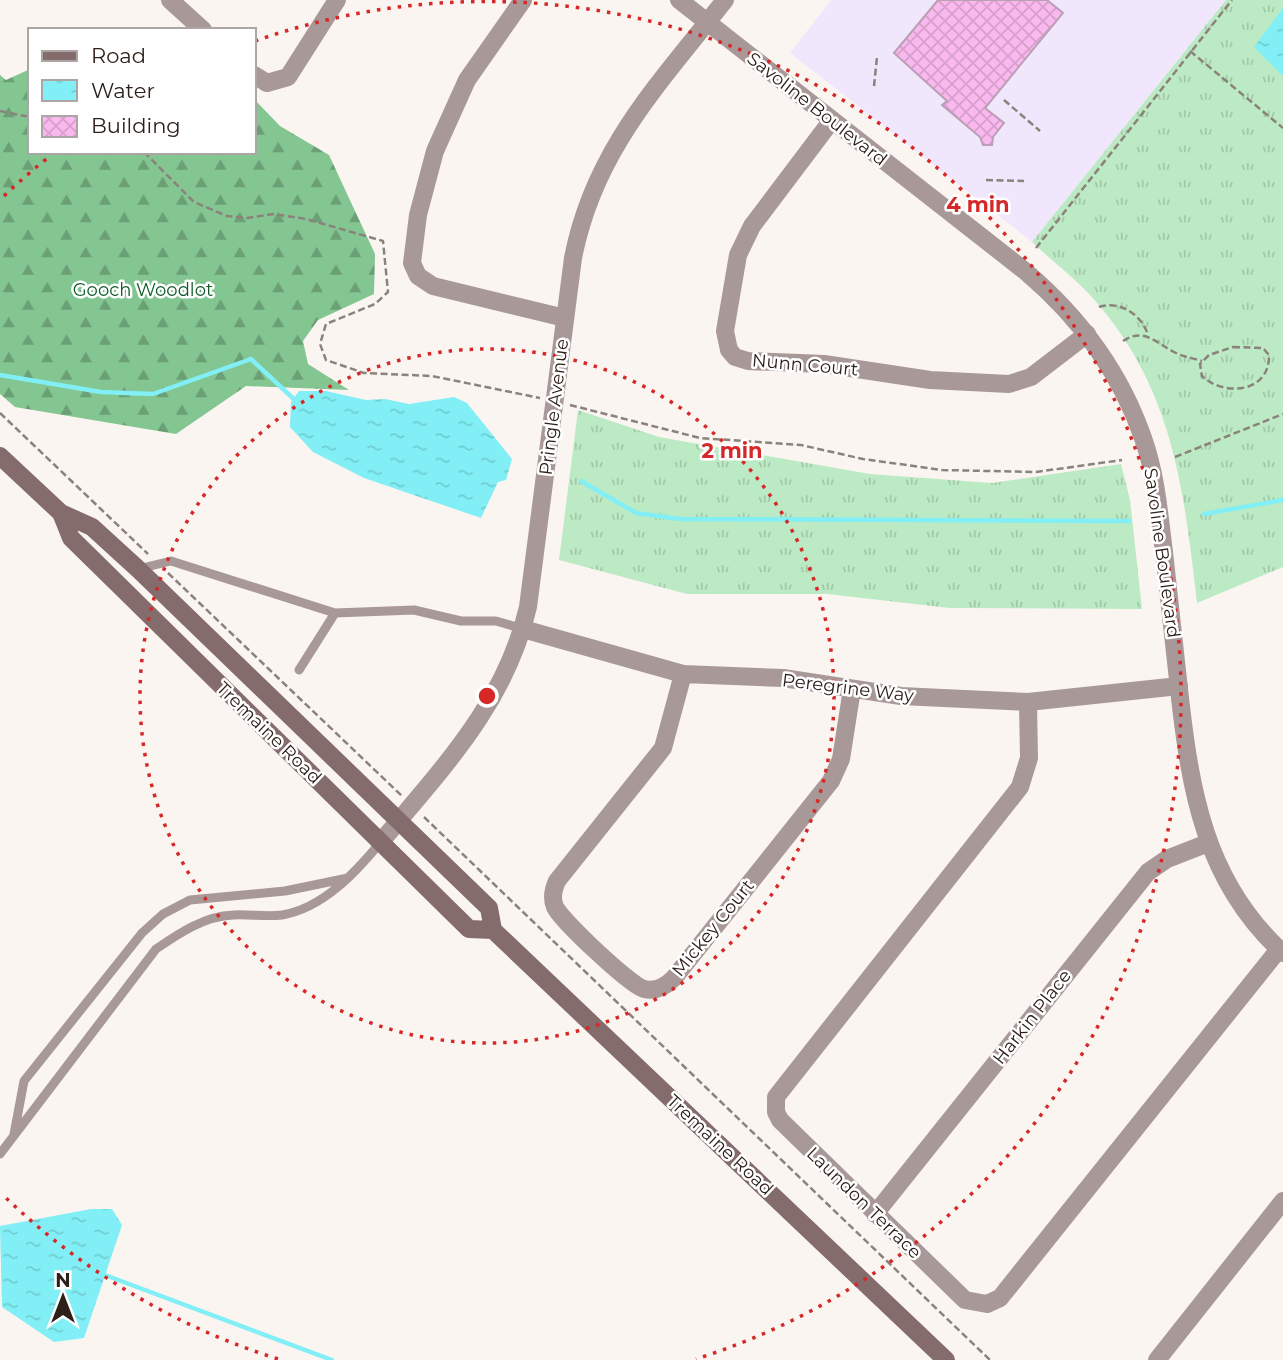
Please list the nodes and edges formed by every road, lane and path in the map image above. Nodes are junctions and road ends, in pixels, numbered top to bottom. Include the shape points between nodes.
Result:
1 (170, 0) edge
2 (337, 0) edge
3 (523, 0) edge
4 (679, 0) edge
5 (725, 0) edge
6 (1232, 0) edge
7 (707, 22) junction
8 (202, 28) edge
9 (1190, 51) junction
10 (877, 57) dead end
11 (256, 76) edge
12 (874, 86) dead end
13 (1004, 100) dead end
14 (0, 111) edge
15 (28, 117) edge
16 (832, 120) junction
17 (1283, 128) edge
18 (1040, 131) dead end
19 (153, 154) edge
20 (986, 180) dead end
21 (1024, 181) dead end
22 (1036, 248) dead end
23 (1099, 307) dead end
24 (565, 318) junction
25 (1087, 334) junction
26 (1148, 335) junction
27 (1123, 341) dead end
28 (1202, 361) junction
29 (542, 398) dead end
30 (577, 406) dead end
31 (0, 413) edge
32 (1283, 414) edge
33 (0, 456) edge
34 (1175, 457) dead end
35 (1122, 460) dead end
36 (61, 513) junction
37 (143, 562) junction
38 (164, 570) dead end
39 (335, 612) junction
40 (523, 629) junction
41 (299, 670) dead end
42 (683, 674) junction
43 (1179, 686) junction
44 (852, 689) junction
45 (1028, 702) junction
46 (411, 805) junction
47 (399, 821) junction
48 (380, 843) junction
49 (1208, 843) junction
50 (352, 877) junction
51 (493, 930) junction
52 (1281, 951) edge
53 (13, 1136) junction
54 (0, 1154) edge
55 (1283, 1201) edge
56 (875, 1214) junction
57 (946, 1360) edge
58 (990, 1360) edge
59 (1157, 1360) edge

1 - 8 street
2 - 11 street via 288,77 267,83
3 - 24 street via 479,60 445,125 424,189 412,263 418,276 433,286
4 - 7 street, Savoline Boulevard
5 - 7 street, Pringle Avenue
6 - 9 path
7 - 16 street, Savoline Boulevard
7 - 24 street, Pringle Avenue via 635,114 596,180 578,233
9 - 17 path
9 - 22 path
10 - 12 path
13 - 18 path
14 - 15 path
16 - 25 street, Savoline Boulevard via 1025,271
16 - 25 street, Nunn Court via 752,226 738,256 725,331 735,357 824,364 929,380 1009,384 1031,377
19 - 29 path via 194,202 227,216 306,219 383,241 388,292 375,304 326,324 320,344 326,360 364,373 432,376
20 - 21 path
23 - 26 path via 1128,310 1144,324
24 - 40 street, Pringle Avenue
25 - 43 street, Savoline Boulevard via 1123,390 1149,456
26 - 27 path
26 - 28 path via 1178,354
28 - 28 path via 1200,373 1212,385 1237,390 1260,378 1270,358 1262,348 1242,346
30 - 35 path via 700,438 801,445 942,470 1036,471
31 - 37 path
32 - 34 path
33 - 36 main road, Tremaine Road
36 - 37 main road, Tremaine Road via 92,527
36 - 48 main road, Tremaine Road via 71,538
37 - 39 lane via 171,561
37 - 47 main road, Tremaine Road
38 - 46 path
39 - 40 lane via 414,610
39 - 41 lane
40 - 42 street, Peregrine Way
40 - 46 street, Pringle Avenue via 487,709
42 - 44 street, Peregrine Way via 783,678
42 - 44 street, Mickey Court via 663,748 553,892 560,915 627,980 643,989 658,989 674,978 831,781 841,759
43 - 45 street, Peregrine Way
43 - 49 street, Savoline Boulevard via 1190,780
44 - 45 street, Peregrine Way
45 - 56 street, Laundon Terrace via 1029,758 1020,787 776,1097 780,1120
46 - 47 street, Pringle Avenue
46 - 58 path
47 - 48 street, Pringle Avenue
47 - 51 main road, Tremaine Road via 489,908
48 - 50 lane
48 - 51 main road, Tremaine Road via 469,929
49 - 52 street, Savoline Boulevard via 1235,894
49 - 56 street, Harkin Place via 1147,872
50 - 53 lane via 316,902 283,915 229,915 187,928 156,949
50 - 53 lane via 285,891 190,900 163,914 142,933 24,1081
51 - 57 main road, Tremaine Road
52 - 56 street, Laundon Terrace via 1000,1298 987,1304 965,1300
53 - 54 lane
55 - 59 street

